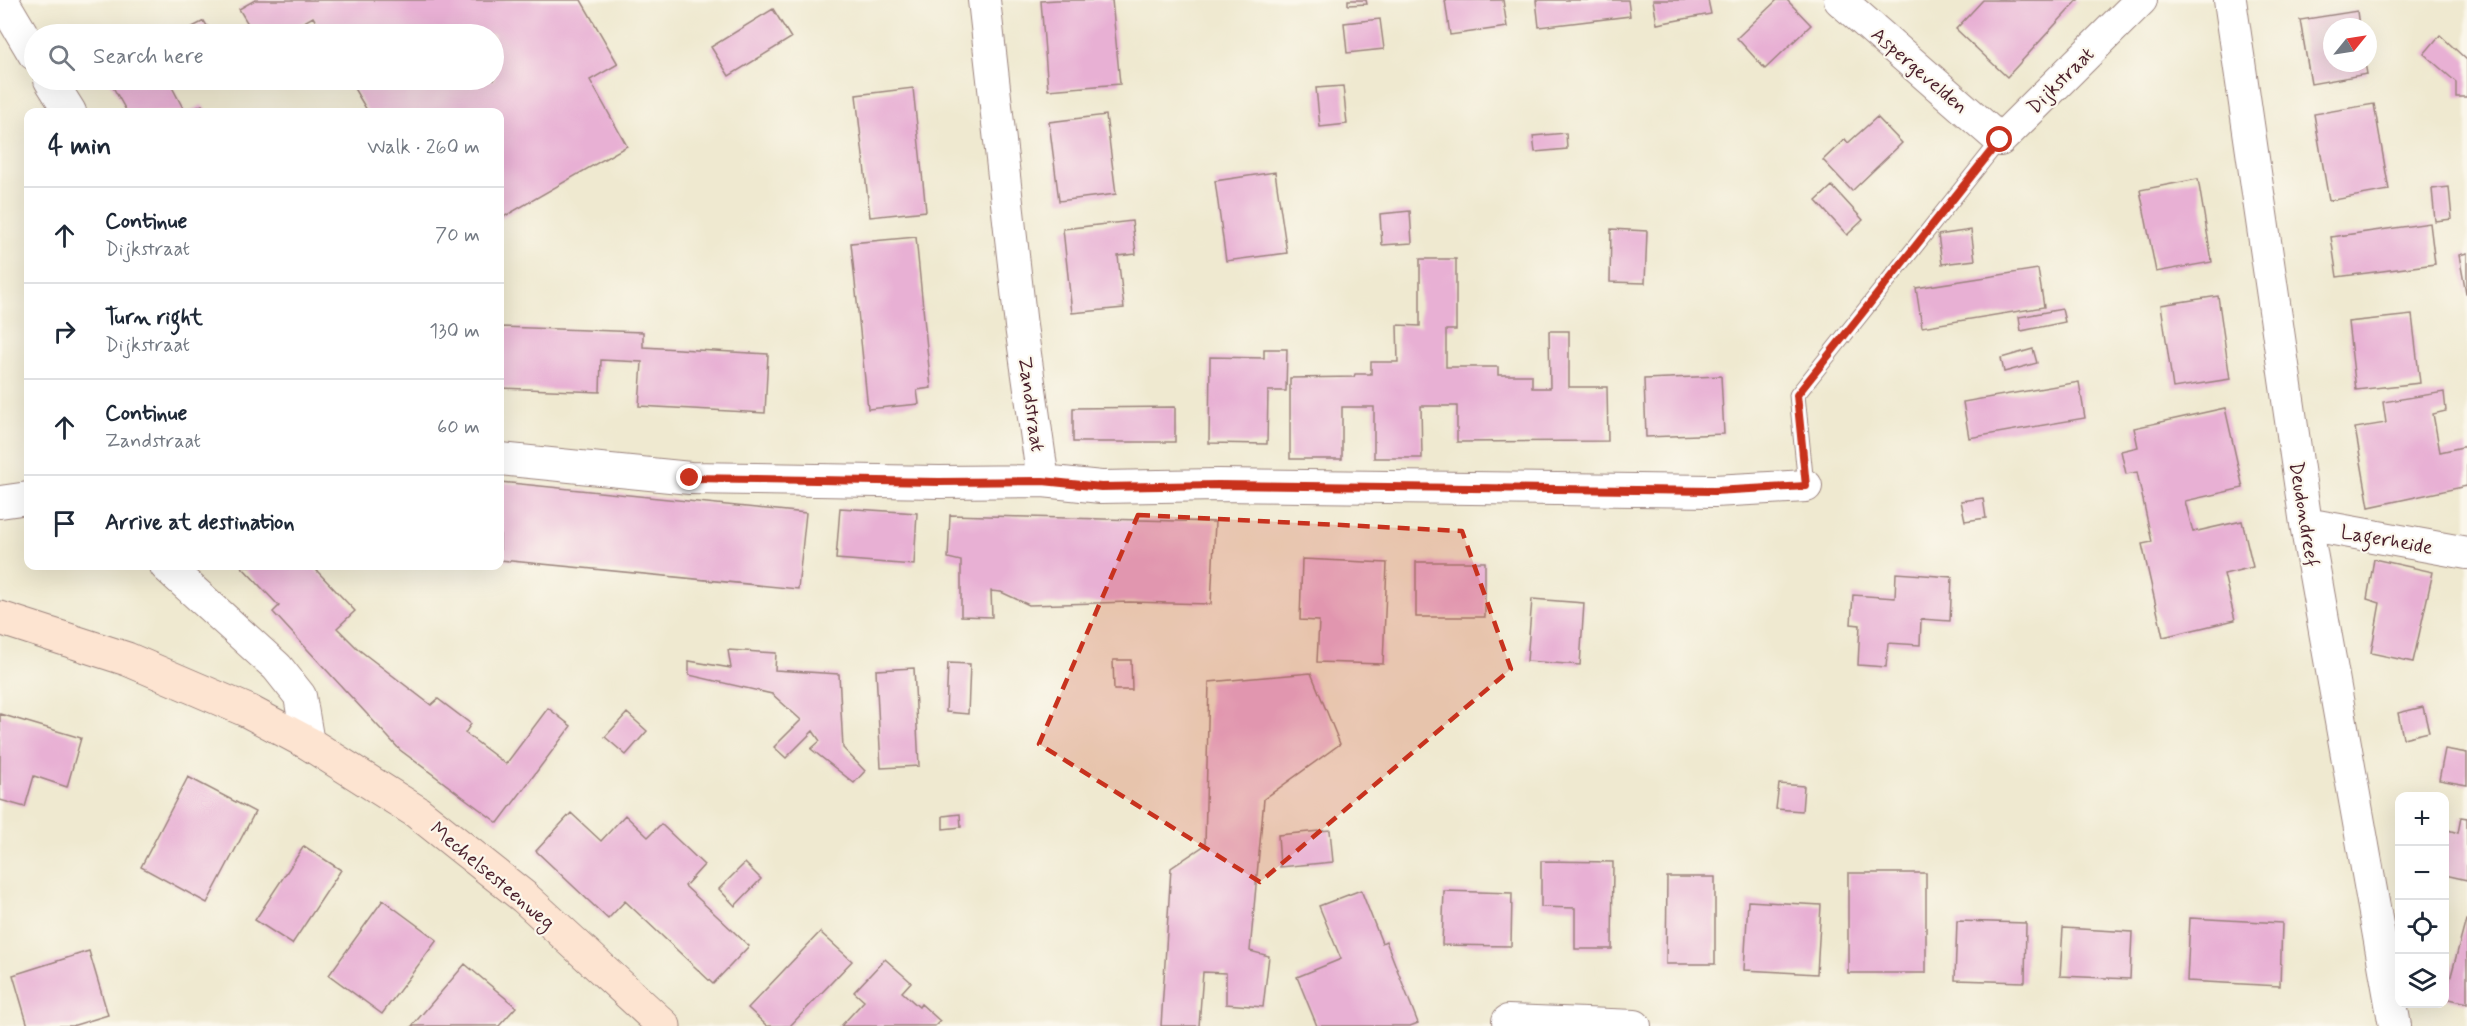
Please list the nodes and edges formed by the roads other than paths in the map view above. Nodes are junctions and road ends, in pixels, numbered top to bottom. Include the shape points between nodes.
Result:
1 (2, 0) edge
2 (984, 0) edge
3 (1840, 0) edge
4 (2140, 0) edge
5 (2230, 0) edge
6 (24, 37) edge
7 (56, 90) edge
8 (68, 108) edge
9 (2000, 140) junction
10 (504, 459) edge
11 (1043, 481) junction
12 (1806, 486) joint
13 (24, 499) edge
14 (0, 502) edge
15 (2306, 525) junction
16 (2467, 553) edge
17 (170, 570) edge
18 (0, 618) edge
19 (308, 743) junction
20 (1508, 1021) dead end
21 (664, 1026) edge
22 (1635, 1026) edge
23 (2395, 1026) edge

1 - 6 street
2 - 11 street, Zandstraat
3 - 9 street, Aspergevelden
4 - 9 street, Dijkstraat
5 - 15 street, Deudondreef
7 - 8 street
9 - 12 lane, Dijkstraat via 1797,395
10 - 11 street, Zandstraat via 690,478
11 - 12 street, Dijkstraat via 1101,487 1714,491
13 - 14 street
15 - 16 street, Lagerheide
15 - 23 street, Deudondreef
17 - 19 street via 277,666 300,696
18 - 19 main road, Mechelsesteenweg via 127,659 248,711
19 - 21 main road, Mechelsesteenweg via 417,812 515,890
20 - 22 street

